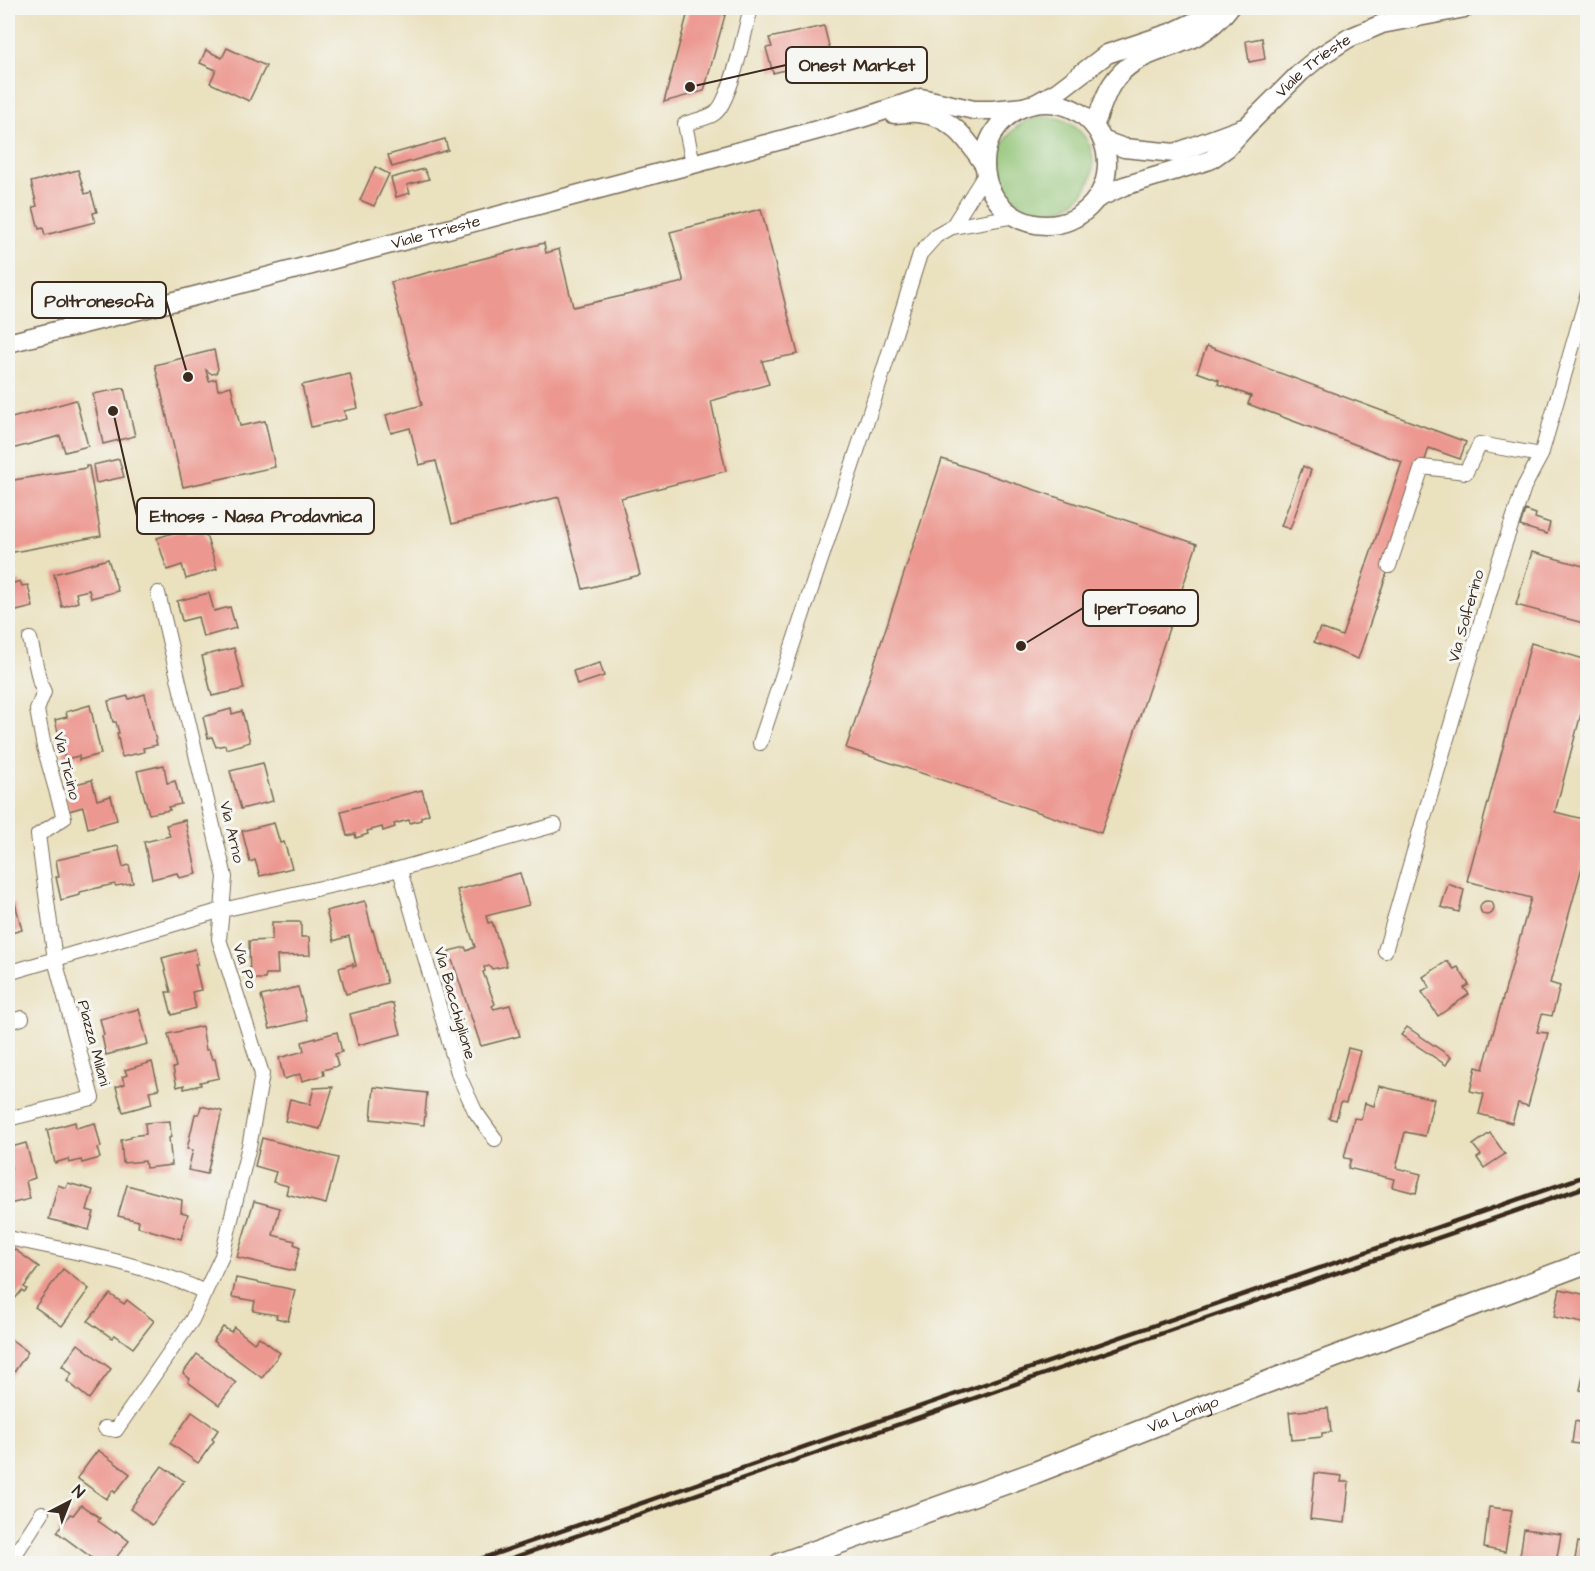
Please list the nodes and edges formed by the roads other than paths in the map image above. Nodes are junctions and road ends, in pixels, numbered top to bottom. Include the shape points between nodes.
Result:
1 (751, 8) edge
2 (1217, 8) edge
3 (1229, 8) edge
4 (1465, 8) edge
5 (1029, 106) junction
6 (865, 117) junction
7 (1245, 128) junction
8 (1098, 133) junction
9 (693, 164) junction
10 (985, 170) junction
11 (1096, 199) junction
12 (1015, 216) junction
13 (952, 227) junction
14 (1587, 293) edge
15 (8, 343) edge
16 (1541, 455) junction
17 (1389, 566) dead end
18 (158, 593) dead end
19 (30, 639) dead end
20 (760, 743) dead end
21 (555, 825) dead end
22 (400, 870) junction
23 (222, 910) junction
24 (1385, 951) dead end
25 (55, 960) junction
26 (8, 973) edge
27 (22, 1018) dead end
28 (8, 1022) edge
29 (8, 1119) edge
30 (495, 1139) dead end
31 (8, 1238) edge
32 (1587, 1262) edge
33 (205, 1292) junction
34 (105, 1428) dead end
35 (42, 1513) dead end
36 (9, 1563) edge
37 (780, 1563) edge

1 - 9 street via 723,102 716,113 685,124
2 - 5 main road via 1173,32 1107,54 1057,92
3 - 8 main road via 1218,22 1188,41 1137,59 1124,71 1112,84
4 - 7 main road, Viale Trieste via 1382,24 1348,38 1301,72
5 - 6 main road, Viale Trieste via 974,110 921,98
5 - 8 main road, Viale Trieste via 1047,103 1067,107 1084,117
5 - 10 main road via 1011,114 991,137
6 - 9 main road, Viale Trieste
6 - 10 main road, Viale Trieste via 916,112 948,122 968,140
7 - 8 main road, Viale Trieste via 1175,153 1124,148
7 - 11 main road, Viale Trieste via 1210,160 1124,186
8 - 11 main road via 1107,164
9 - 15 main road, Viale Trieste
10 - 12 main road, Viale Trieste via 996,199
10 - 13 street
11 - 12 main road, Viale Trieste via 1075,217 1056,224 1035,224
12 - 13 street
13 - 20 street via 936,236 920,254
14 - 16 street, Via Solferino
16 - 17 street via 1480,444 1466,472 1422,467
16 - 24 street, Via Solferino via 1524,487 1497,567
18 - 23 street, Via Arno via 225,877
19 - 25 street, Via Ticino via 44,692 37,710 44,747 64,818 38,835
21 - 22 street
22 - 23 street
22 - 30 street, Via Bacchiglione via 459,1076 475,1111
23 - 25 street
23 - 33 street, Via Po via 219,939 262,1074 222,1256
25 - 26 street
25 - 29 street, Piazza Milani via 92,1098
27 - 28 street
31 - 33 street via 121,1262 178,1279
32 - 37 main road, Via Lonigo via 1034,1473
33 - 34 street, Via Po via 192,1320 116,1430
35 - 36 street

